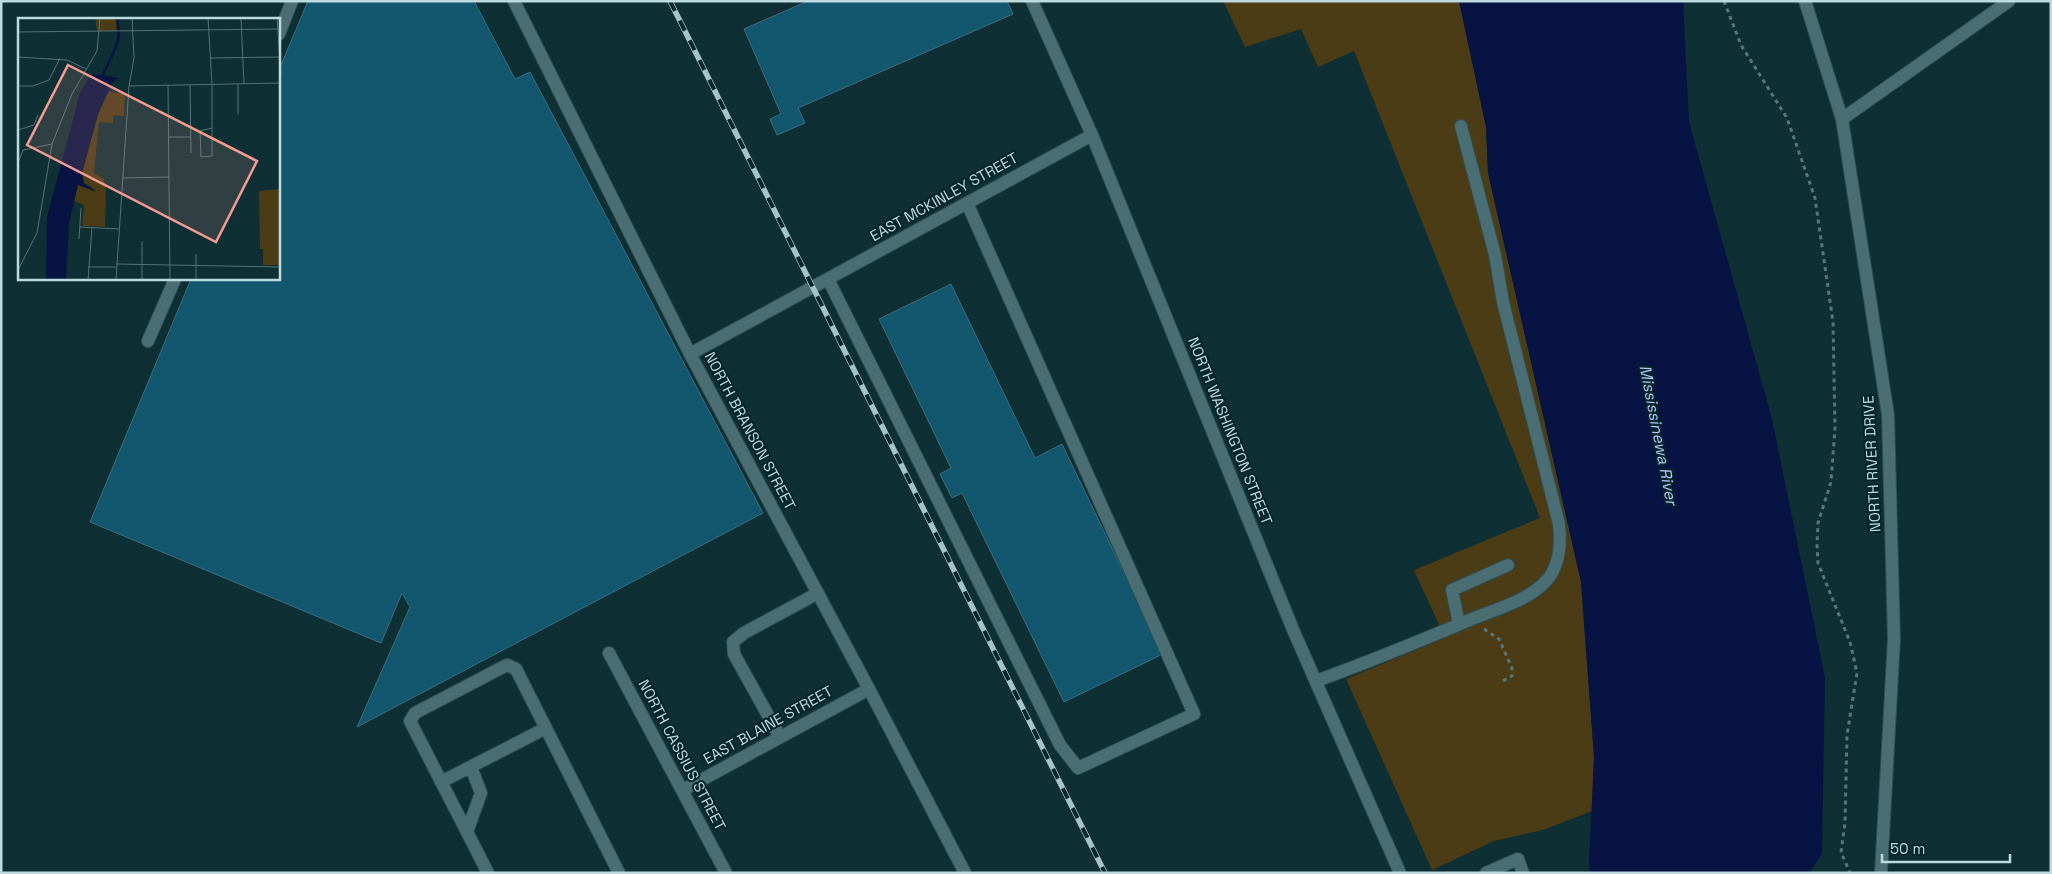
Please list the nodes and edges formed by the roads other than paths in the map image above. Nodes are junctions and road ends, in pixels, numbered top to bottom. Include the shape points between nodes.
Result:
1 (292, 1) edge
2 (514, 1) edge
3 (1032, 1) edge
4 (1805, 1) edge
5 (2009, 1) edge
6 (280, 31) edge
7 (1842, 119) junction
8 (1461, 126) dead end
9 (1092, 135) junction
10 (967, 203) junction
11 (828, 279) junction
12 (176, 280) edge
13 (148, 340) dead end
14 (690, 354) junction
15 (1508, 565) dead end
16 (818, 593) junction
17 (1459, 624) junction
18 (609, 653) dead end
19 (1316, 681) junction
20 (869, 689) junction
21 (546, 728) junction
22 (780, 737) junction
23 (471, 766) junction
24 (441, 782) junction
25 (683, 790) junction
26 (467, 832) junction
27 (488, 873) edge
28 (619, 873) edge
29 (726, 873) edge
30 (965, 873) edge
31 (1400, 873) edge
32 (1486, 873) edge
33 (1523, 873) edge
34 (1881, 873) edge

1 - 6 street
2 - 14 street, NORTH BRANSON STREET
3 - 9 street, NORTH WASHINGTON STREET
4 - 7 street, NORTH RIVER DRIVE
5 - 7 street
7 - 34 street, NORTH RIVER DRIVE via 1888,416 1894,639
8 - 17 street via 1495,255 1503,302 1561,538 1558,559 1548,579 1537,590
9 - 10 street, EAST MCKINLEY STREET
9 - 19 street, NORTH WASHINGTON STREET
10 - 11 street, EAST MCKINLEY STREET
10 - 11 street via 1194,714 1078,768 1060,745
11 - 14 street, EAST MCKINLEY STREET
12 - 13 street
14 - 16 street, NORTH BRANSON STREET
15 - 17 street via 1452,590
16 - 20 street, NORTH BRANSON STREET
16 - 22 street via 744,632 733,642 734,654
17 - 19 street
18 - 25 street, NORTH CASSIUS STREET
19 - 31 street, NORTH WASHINGTON STREET
20 - 22 street, EAST BLAINE STREET
20 - 30 street, NORTH BRANSON STREET
21 - 23 street
21 - 24 street via 516,669 507,664 415,713 410,721
21 - 28 street
22 - 25 street, EAST BLAINE STREET
23 - 24 street
23 - 26 street via 481,793
24 - 26 street
25 - 29 street, NORTH CASSIUS STREET
26 - 27 street
32 - 33 street via 1518,859

